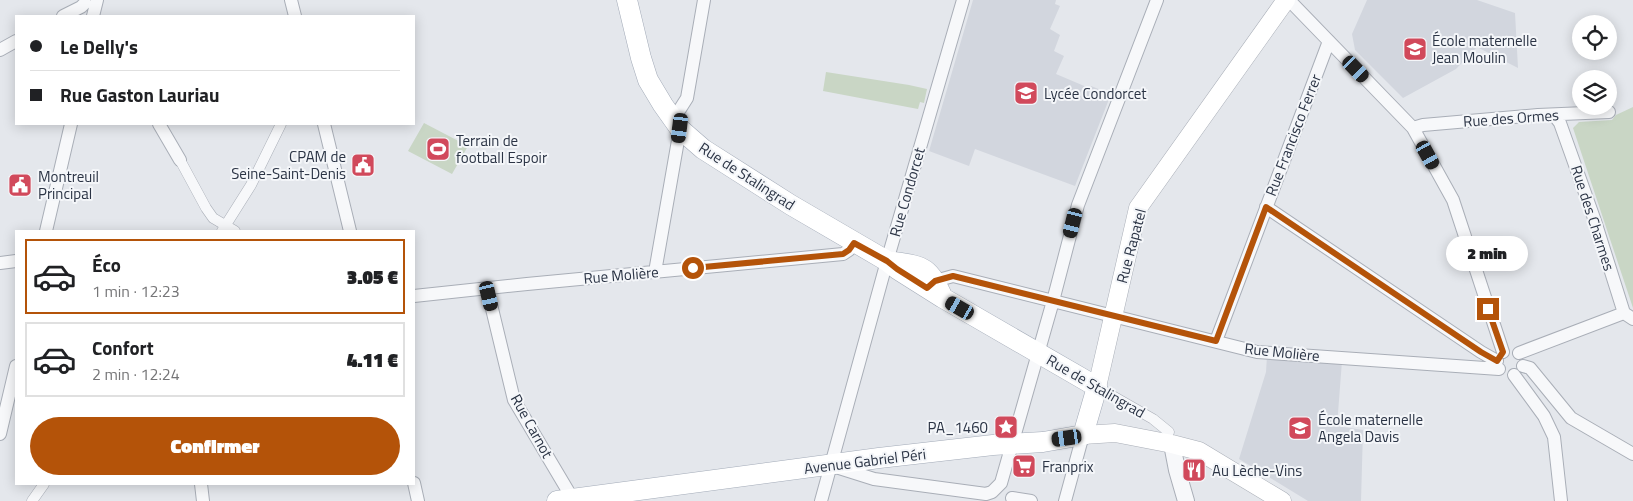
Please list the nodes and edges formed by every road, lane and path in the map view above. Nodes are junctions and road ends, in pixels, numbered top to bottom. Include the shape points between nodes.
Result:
1 (291, 0) edge
2 (627, 0) edge
3 (704, 0) edge
4 (962, 0) edge
5 (1157, 0) edge
6 (1288, 0) edge
7 (94, 6) edge
8 (66, 15) edge
9 (295, 15) edge
10 (1328, 40) junction
11 (15, 42) edge
12 (0, 50) edge
13 (1572, 114) edge
14 (1554, 115) junction
15 (676, 124) junction
16 (72, 125) edge
17 (160, 125) edge
18 (281, 125) edge
19 (324, 125) edge
20 (1413, 128) junction
21 (180, 160) joint
22 (1266, 207) junction
23 (223, 229) edge
24 (46, 230) edge
25 (350, 230) edge
26 (854, 243) junction
27 (15, 261) edge
28 (887, 261) junction
29 (0, 263) edge
30 (655, 272) junction
31 (487, 288) junction
32 (935, 289) junction
33 (415, 296) edge
34 (1054, 301) junction
35 (1113, 315) junction
36 (1628, 316) edge
37 (1216, 341) junction
38 (1038, 353) junction
39 (1519, 353) junction
40 (1500, 361) junction
41 (15, 370) edge
42 (1518, 371) junction
43 (1097, 387) junction
44 (0, 434) edge
45 (1083, 435) junction
46 (1170, 438) junction
47 (1012, 443) junction
48 (1633, 454) edge
49 (830, 465) junction
50 (43, 485) edge
51 (201, 485) edge
52 (414, 485) edge
53 (1012, 498) dead end
54 (568, 500) edge
55 (32, 501) edge
56 (203, 501) edge
57 (418, 501) edge
58 (821, 501) edge
59 (1031, 501) edge
60 (1064, 501) edge
61 (1186, 501) edge
62 (1282, 501) edge
63 (1561, 501) edge

1 - 9 street
2 - 15 main road, Rue de Stalingrad via 646,72
3 - 15 street via 687,98
4 - 28 street, Rue Condorcet
5 - 34 street via 1078,206
6 - 10 street
6 - 35 main road, Rue Rapatel via 1138,208
7 - 8 street
10 - 20 street
10 - 22 street, Rue Francisco Ferrer
11 - 12 street
13 - 14 street, Rue des Ormes
14 - 20 street, Rue des Ormes
14 - 36 street, Rue des Charmes via 1564,132
15 - 26 main road, Rue de Stalingrad via 703,149
15 - 30 street
16 - 24 street
17 - 21 street
18 - 23 street via 251,185
19 - 25 street
20 - 40 street via 1453,200
21 - 23 street via 206,208
22 - 37 street, Rue Francisco Ferrer
22 - 40 street via 1481,352
26 - 28 main road, Rue de Stalingrad
26 - 30 street, Rue Molière via 843,254
27 - 29 street
28 - 32 main road, Rue de Stalingrad via 921,267 930,273
28 - 49 street, Rue Condorcet
30 - 31 street, Rue Molière
31 - 33 street, Rue Molière
31 - 54 street, Rue Carnot via 514,400
32 - 34 street, Rue Molière via 953,276
32 - 38 main road, Rue de Stalingrad
34 - 35 street, Rue Molière
34 - 38 street
35 - 37 street, Rue Molière
35 - 43 main road, Rue Rapatel
36 - 39 street
37 - 40 street, Rue Molière via 1258,352
38 - 43 main road, Rue de Stalingrad
38 - 47 street
39 - 40 street via 1510,350
39 - 42 street via 1523,359
40 - 42 street via 1506,374
41 - 44 street
42 - 48 street via 1530,368 1571,418
42 - 63 street via 1554,437
43 - 45 main road, Rue Rapatel
43 - 46 street, Rue de Stalingrad via 1153,419
45 - 46 main road, Avenue Gabriel Péri via 1115,433
45 - 47 main road, Avenue Gabriel Péri
45 - 60 street, Rue Rapatel
46 - 61 street
46 - 62 main road, Rue de Stalingrad via 1199,451
47 - 49 main road, Avenue Gabriel Péri
47 - 49 street via 1001,484 986,494 874,479
49 - 54 main road, Avenue Gabriel Péri
49 - 58 street, Rue Condorcet
50 - 55 street
51 - 56 street
52 - 57 street
53 - 59 street

